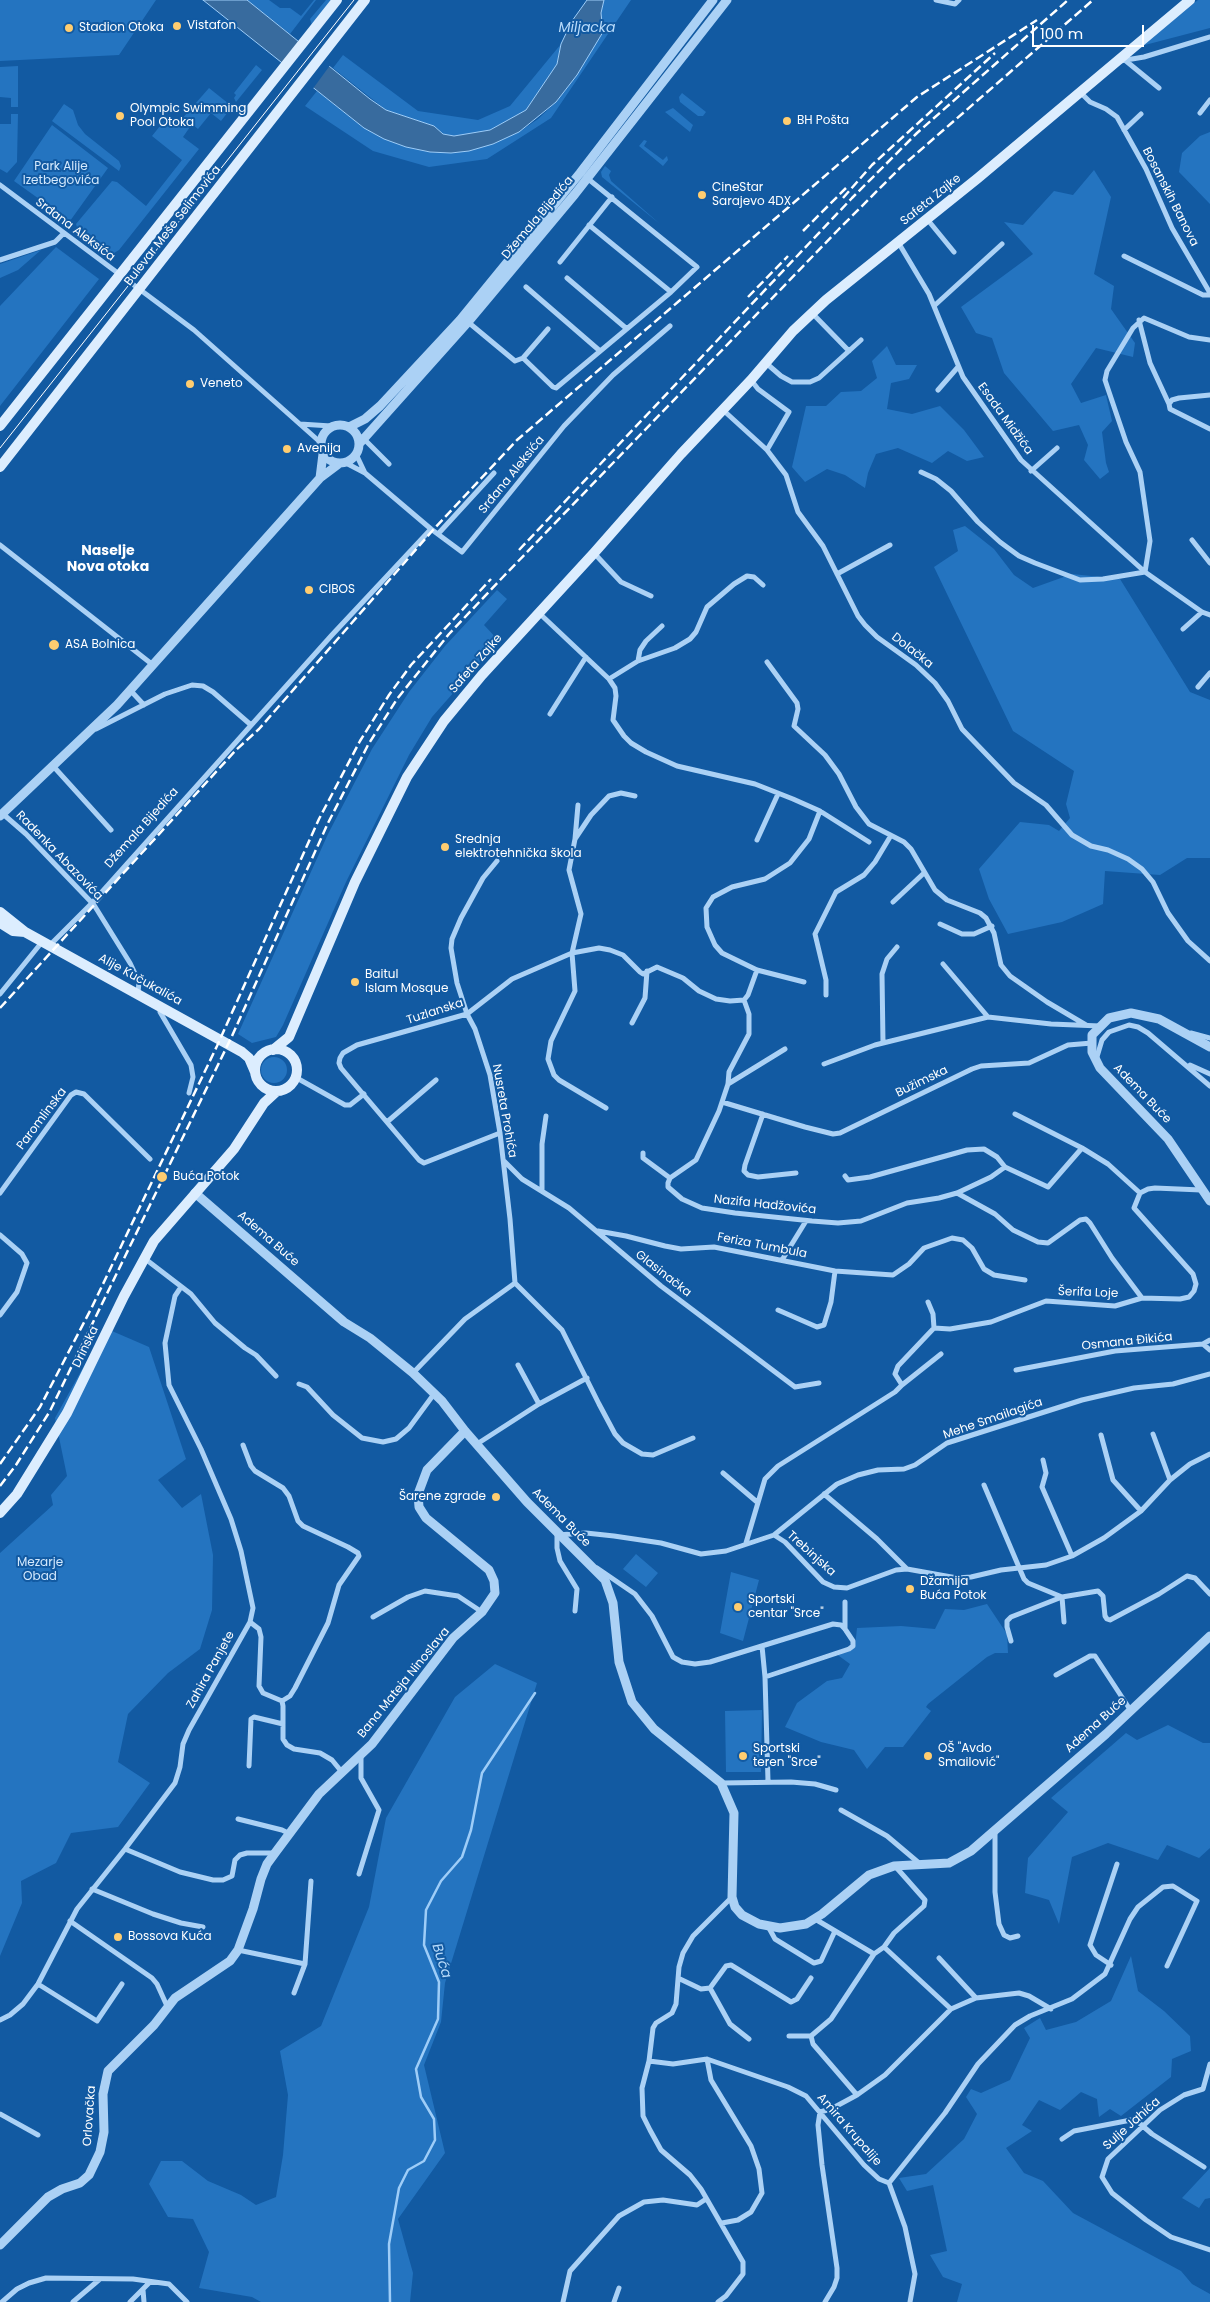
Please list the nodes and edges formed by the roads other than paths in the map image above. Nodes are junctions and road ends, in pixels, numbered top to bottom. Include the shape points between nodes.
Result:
1 (337, 0) edge
2 (365, 0) edge
3 (713, 0) edge
4 (727, 0) edge
5 (936, 0) edge
6 (959, 0) edge
7 (1190, 0) edge
8 (1210, 37) edge
9 (1122, 61) junction
10 (1159, 88) dead end
11 (1080, 92) junction
12 (1210, 100) edge
13 (1200, 113) dead end
14 (1141, 114) dead end
15 (1124, 130) junction
16 (584, 176) junction
17 (0, 185) edge
18 (612, 197) junction
19 (926, 220) junction
20 (589, 225) junction
21 (63, 234) junction
22 (898, 242) junction
23 (1002, 244) dead end
24 (954, 252) dead end
25 (1124, 256) dead end
26 (0, 260) edge
27 (560, 262) dead end
28 (118, 274) junction
29 (567, 278) dead end
30 (526, 287) dead end
31 (141, 289) junction
32 (672, 292) junction
33 (1210, 294) edge
34 (934, 306) junction
35 (812, 313) junction
36 (1139, 320) junction
37 (468, 322) junction
38 (670, 326) dead end
39 (548, 329) dead end
40 (627, 329) junction
41 (861, 340) dead end
42 (1210, 340) edge
43 (849, 351) junction
44 (600, 352) junction
45 (523, 358) junction
46 (766, 363) junction
47 (958, 367) junction
48 (751, 380) junction
49 (938, 390) dead end
50 (1210, 395) edge
51 (1169, 404) junction
52 (723, 410) junction
53 (299, 424) junction
54 (0, 426) edge
55 (331, 426) junction
56 (349, 427) junction
57 (1210, 429) edge
58 (361, 441) junction
59 (320, 442) junction
60 (1057, 448) dead end
61 (766, 450) junction
62 (323, 454) junction
63 (356, 454) junction
64 (342, 463) junction
65 (389, 464) dead end
66 (0, 467) edge
67 (1031, 471) junction
68 (921, 472) dead end
69 (365, 473) junction
70 (494, 473) dead end
71 (320, 478) junction
72 (430, 529) junction
73 (438, 534) junction
74 (1192, 540) dead end
75 (0, 545) edge
76 (890, 545) dead end
77 (594, 553) junction
78 (1210, 563) edge
79 (1145, 572) junction
80 (836, 574) junction
81 (763, 585) dead end
82 (651, 596) dead end
83 (538, 612) junction
84 (1202, 612) junction
85 (1210, 616) edge
86 (662, 626) dead end
87 (1183, 630) dead end
88 (586, 657) junction
89 (638, 660) junction
90 (767, 662) dead end
91 (153, 665) junction
92 (1210, 673) edge
93 (609, 679) junction
94 (1198, 687) dead end
95 (131, 691) junction
96 (144, 705) junction
97 (550, 714) dead end
98 (251, 726) junction
99 (92, 732) junction
100 (54, 767) junction
101 (778, 794) junction
102 (635, 796) dead end
103 (578, 805) dead end
104 (820, 811) junction
105 (2, 815) edge
106 (111, 830) dead end
107 (890, 836) junction
108 (575, 839) junction
109 (757, 840) dead end
110 (868, 842) dead end
111 (497, 861) dead end
112 (924, 873) junction
113 (893, 902) dead end
114 (92, 903) junction
115 (0, 912) edge
116 (0, 924) edge
117 (940, 924) dead end
118 (992, 926) junction
119 (25, 932) junction
120 (46, 944) junction
121 (897, 947) dead end
122 (572, 953) junction
123 (1210, 961) edge
124 (943, 964) dead end
125 (757, 970) junction
126 (647, 972) junction
127 (804, 982) dead end
128 (138, 993) junction
129 (0, 994) edge
130 (826, 995) dead end
131 (744, 1000) junction
132 (161, 1005) junction
133 (467, 1014) junction
134 (988, 1017) junction
135 (632, 1023) dead end
136 (1086, 1025) junction
137 (1100, 1026) junction
138 (1180, 1030) junction
139 (289, 1037) junction
140 (1210, 1038) edge
141 (883, 1043) junction
142 (1092, 1043) junction
143 (1210, 1047) edge
144 (785, 1049) dead end
145 (270, 1051) junction
146 (242, 1052) junction
147 (292, 1058) junction
148 (1096, 1061) junction
149 (1180, 1061) junction
150 (824, 1064) dead end
151 (255, 1072) junction
152 (1210, 1074) edge
153 (295, 1077) junction
154 (436, 1080) dead end
155 (260, 1084) junction
156 (728, 1084) junction
157 (1210, 1086) edge
158 (277, 1091) junction
159 (189, 1093) dead end
160 (364, 1094) junction
161 (722, 1102) junction
162 (264, 1103) junction
163 (606, 1108) dead end
164 (763, 1114) junction
165 (1016, 1114) dead end
166 (546, 1116) dead end
167 (387, 1122) junction
168 (500, 1133) junction
169 (1082, 1148) junction
170 (643, 1153) dead end
171 (502, 1158) junction
172 (150, 1159) dead end
173 (1005, 1168) junction
174 (796, 1173) dead end
175 (845, 1176) dead end
176 (670, 1178) junction
177 (542, 1190) junction
178 (1202, 1190) junction
179 (957, 1192) junction
180 (0, 1193) edge
181 (196, 1193) junction
182 (1140, 1193) junction
183 (1210, 1201) edge
184 (806, 1221) junction
185 (598, 1231) junction
186 (0, 1235) edge
187 (144, 1257) junction
188 (782, 1260) junction
189 (835, 1271) junction
190 (1025, 1280) dead end
191 (515, 1283) junction
192 (181, 1287) junction
193 (1142, 1298) junction
194 (928, 1302) dead end
195 (778, 1310) dead end
196 (0, 1315) edge
197 (934, 1328) junction
198 (1210, 1340) edge
199 (1203, 1344) junction
200 (1210, 1350) edge
201 (941, 1354) dead end
202 (518, 1365) dead end
203 (1016, 1370) dead end
204 (414, 1373) junction
205 (1210, 1374) edge
206 (276, 1376) dead end
207 (587, 1378) junction
208 (819, 1383) dead end
209 (299, 1384) dead end
210 (902, 1385) junction
211 (434, 1394) junction
212 (539, 1404) junction
213 (465, 1431) junction
214 (1153, 1434) dead end
215 (1101, 1435) dead end
216 (693, 1438) dead end
217 (477, 1444) junction
218 (243, 1445) dead end
219 (1210, 1454) edge
220 (1043, 1460) dead end
221 (722, 1473) dead end
222 (1170, 1480) junction
223 (984, 1485) dead end
224 (824, 1494) junction
225 (757, 1502) junction
226 (1142, 1511) junction
227 (0, 1513) edge
228 (558, 1534) junction
229 (774, 1535) junction
230 (746, 1543) junction
231 (1072, 1556) junction
232 (590, 1564) junction
233 (1020, 1568) junction
234 (907, 1569) junction
235 (1210, 1594) edge
236 (1062, 1597) junction
237 (845, 1602) dead end
238 (575, 1611) dead end
239 (482, 1612) junction
240 (373, 1617) dead end
241 (250, 1622) junction
242 (1064, 1622) dead end
243 (845, 1629) junction
244 (1210, 1636) edge
245 (1011, 1642) dead end
246 (762, 1646) junction
247 (1056, 1675) dead end
248 (765, 1677) junction
249 (282, 1701) junction
250 (1131, 1711) junction
251 (283, 1724) junction
252 (361, 1754) junction
253 (248, 1766) dead end
254 (341, 1772) junction
255 (768, 1781) junction
256 (721, 1783) junction
257 (836, 1790) dead end
258 (841, 1810) dead end
259 (238, 1819) dead end
260 (995, 1830) junction
261 (290, 1834) junction
262 (126, 1849) junction
263 (275, 1853) junction
264 (920, 1864) junction
265 (1117, 1864) dead end
266 (894, 1866) junction
267 (359, 1874) dead end
268 (311, 1882) dead end
269 (92, 1889) junction
270 (732, 1897) junction
271 (815, 1919) junction
272 (70, 1921) junction
273 (202, 1927) dead end
274 (770, 1928) junction
275 (835, 1931) junction
276 (1018, 1936) dead end
277 (884, 1947) junction
278 (238, 1950) junction
279 (874, 1954) junction
280 (939, 1958) dead end
281 (305, 1964) junction
282 (1111, 1965) junction
283 (1167, 1966) dead end
284 (811, 1978) dead end
285 (680, 1979) junction
286 (38, 1984) junction
287 (122, 1984) dead end
288 (710, 1988) junction
289 (294, 1993) dead end
290 (175, 1998) joint
291 (976, 1998) junction
292 (167, 2006) junction
293 (951, 2009) junction
294 (1051, 2009) junction
295 (0, 2020) edge
296 (788, 2036) dead end
297 (811, 2036) junction
298 (749, 2039) dead end
299 (707, 2059) junction
300 (649, 2061) junction
301 (1210, 2064) edge
302 (857, 2096) junction
303 (820, 2112) junction
304 (0, 2114) edge
305 (1143, 2126) junction
306 (38, 2135) dead end
307 (1062, 2139) dead end
308 (1204, 2167) dead end
309 (889, 2183) junction
310 (706, 2199) junction
311 (722, 2223) junction
312 (0, 2245) edge
313 (1210, 2250) edge
314 (100, 2279) junction
315 (150, 2282) junction
316 (619, 2288) dead end
317 (142, 2290) junction
318 (2, 2302) edge
319 (73, 2302) edge
320 (130, 2302) edge
321 (144, 2302) edge
322 (187, 2302) edge
323 (563, 2302) edge
324 (614, 2302) edge
325 (718, 2302) edge
326 (825, 2302) edge
327 (910, 2302) edge

1 - 28 main road, Bulevar Meše Selimovića
2 - 31 main road, Bulevar Meše Selimovića
3 - 16 street, Džemala Bijedića
4 - 16 street, Džemala Bijedića
5 - 6 street via 955,4
7 - 9 main road, Safeta Zajke
8 - 9 street, Safeta Zajke
9 - 10 street
9 - 11 main road, Safeta Zajke
11 - 15 street, Bosanskih Banova via 1090,102 1117,117
11 - 19 main road, Safeta Zajke
12 - 13 street
14 - 15 street
15 - 33 street, Bosanskih Banova via 1146,169 1172,228
16 - 18 street
16 - 37 street, Džemala Bijedića
16 - 56 street, Džemala Bijedića via 460,320 380,406
17 - 21 street, Srđana Aleksića
18 - 20 street
18 - 32 street via 696,264
19 - 22 main road, Safeta Zajke
19 - 24 street
20 - 27 street
20 - 32 street
21 - 26 street via 55,242
21 - 28 street, Srđana Aleksića
22 - 34 street, Esada Midžića
22 - 35 main road, Safeta Zajke via 855,274
23 - 34 street
25 - 33 street, Bosanskih Banova via 1203,295
28 - 31 street, Srđana Aleksića
28 - 54 main road, Bulevar Meše Selimovića
29 - 40 street
30 - 44 street
31 - 53 street, Srđana Aleksića via 218,349
31 - 66 main road, Bulevar Meše Selimovića
32 - 40 street
34 - 47 street, Esada Midžića
35 - 43 street
35 - 46 main road, Safeta Zajke
36 - 42 street via 1144,318 1189,337
36 - 51 street via 1150,363
36 - 79 street via 1107,371 1105,380 1140,472 1150,541
37 - 45 street via 515,361
37 - 58 street, Džemala Bijedića
38 - 73 street, Srđana Aleksića via 613,375 571,419 462,552
39 - 45 street
40 - 44 street
41 - 43 street
43 - 46 street via 810,382 792,382
44 - 45 street via 556,388
46 - 48 main road, Safeta Zajke
47 - 49 street
47 - 67 street, Esada Midžića
48 - 52 main road, Safeta Zajke
48 - 61 street via 758,389 790,412
50 - 51 street via 1179,398
51 - 57 street via 1170,409
52 - 61 street, Dolačka
52 - 77 main road, Safeta Zajke
53 - 55 street
53 - 59 street, Srđana Aleksića
55 - 56 street
55 - 59 street
56 - 58 street
58 - 63 street
58 - 65 street
59 - 62 street
60 - 67 street
61 - 80 street, Dolačka via 786,475 798,512 823,546
62 - 64 street via 331,461
62 - 71 street
63 - 64 street
63 - 69 street, Srđana Aleksića
64 - 69 street, Srđana Aleksića
64 - 71 street
67 - 79 street, Esada Midžića
68 - 79 street via 951,491 1000,542 1027,560 1056,573 1080,580
69 - 72 street, Srđana Aleksića
70 - 73 street
71 - 91 street
72 - 73 street, Srđana Aleksića
72 - 98 street, Džemala Bijedića
74 - 78 street
75 - 91 street
76 - 80 street
77 - 82 street via 621,582
77 - 83 main road, Safeta Zajke
79 - 84 street, Esada Midžića
80 - 123 street, Dolačka via 865,625 935,683 962,729 998,767 1014,783 1046,805 1072,836 1128,859 1142,869 1188,941
81 - 89 street via 754,577 747,576 707,607 690,639 675,648
83 - 88 street
83 - 139 main road, Safeta Zajke via 444,721 406,776 355,882
84 - 85 street, Esada Midžića
84 - 87 street
86 - 89 street via 646,641
88 - 93 street
88 - 97 street
89 - 93 street
90 - 107 street via 797,704 794,726 825,755 869,824
91 - 95 street
92 - 94 street
93 - 101 street via 615,688 613,720 631,743 677,766 755,784
95 - 96 street
95 - 99 street
96 - 98 street via 192,685 203,686
96 - 99 street
98 - 114 street, Džemala Bijedića
99 - 100 street
100 - 105 street
100 - 106 street
101 - 104 street
101 - 109 street
102 - 108 street via 621,793 609,796
103 - 108 street
104 - 110 street
104 - 125 street via 809,840 790,863 765,879 732,887 713,898 706,908 705,919 717,948
105 - 114 street, Radenka Abazovića via 26,834
107 - 112 street via 904,842
107 - 130 street via 876,862 836,892 815,934 826,980
108 - 122 street via 569,870 581,914
111 - 133 street, Nusreta Prohića via 460,918 450,948
112 - 113 street
112 - 118 street via 935,890 947,900 980,912
114 - 120 street, Džemala Bijedića
114 - 128 street, Radenka Abazovića via 130,963 139,982
115 - 119 main road, Alije Kučukalića
116 - 119 main road, Alije Kučukalića via 13,932
117 - 118 street via 962,934 974,934
118 - 136 street via 1001,964 1010,976
119 - 120 main road, Alije Kučukalića
120 - 128 main road, Alije Kučukalića
120 - 129 street, Džemala Bijedića
121 - 141 street via 887,959 882,974
122 - 126 street, Tuzlanska via 599,948 610,950 623,955 643,974
122 - 133 street, Tuzlanska via 512,979
122 - 163 street via 575,991 551,1041 548,1059 559,1080
124 - 134 street
125 - 127 street
125 - 131 street
126 - 131 street via 657,967 683,978 716,999
126 - 135 street via 645,998
128 - 132 main road, Alije Kučukalića
131 - 156 street via 749,1014 749,1034 729,1072
132 - 146 main road, Alije Kučukalića
132 - 159 street via 160,1012 191,1065 193,1077
133 - 160 street, Tuzlanska via 357,1045 343,1053 338,1063
133 - 168 street, Nusreta Prohića via 490,1075
134 - 136 street
134 - 141 street
136 - 137 street
137 - 138 street via 1109,1018 1130,1012 1159,1019
137 - 142 street via 1092,1035
138 - 140 street
138 - 143 street
139 - 145 main road, Safeta Zajke
139 - 147 main road
141 - 150 street
142 - 148 street, Adema Buće
142 - 164 street, Bužimska via 1068,1045 1029,1063 972,1069 840,1133 833,1134
144 - 156 street
145 - 146 main road
145 - 147 main road via 287,1053
145 - 151 main road via 258,1060
146 - 151 main road, Alije Kučukalića via 250,1058
147 - 153 main road
148 - 149 street via 1102,1040 1109,1032 1129,1025 1148,1033
148 - 178 street, Adema Buće via 1168,1139
149 - 152 street
149 - 157 street
151 - 155 main road
153 - 158 main road via 288,1087
153 - 160 street via 345,1105 350,1105
154 - 167 street
155 - 158 main road
155 - 162 main road
156 - 161 street
158 - 162 main road
160 - 167 street, Tuzlanska
161 - 164 street, Bužimska
161 - 176 street via 696,1160
162 - 181 main road via 234,1149
164 - 174 street via 744,1171 758,1177
165 - 169 street
166 - 177 street
167 - 168 street, Tuzlanska via 424,1163
168 - 171 street, Nusreta Prohića
169 - 173 street via 1048,1186
169 - 182 street via 1108,1164
170 - 176 street via 643,1158
171 - 177 street, Glasinačka via 517,1176
171 - 191 street, Nusreta Prohića
172 - 180 street, Paromlinska via 84,1094 76,1092
173 - 175 street via 997,1157 984,1149 967,1150 870,1178 848,1180
173 - 179 street, Nazifa Hadžovića
176 - 184 street, Nazifa Hadžovića via 668,1187 682,1199 702,1208
177 - 185 street, Glasinačka
178 - 182 street via 1155,1188
178 - 183 street, Adema Buće
179 - 184 street, Nazifa Hadžovića via 907,1203 861,1221
179 - 193 street via 995,1214 1013,1230 1038,1242 1048,1244 1086,1219
181 - 187 main road, Drinska
181 - 204 street, Adema Buće via 344,1322
182 - 193 street, Šerifa Loje via 1134,1208 1193,1274 1196,1284 1189,1297
184 - 188 street
185 - 188 street, Feriza Tumbula via 681,1249 714,1247
185 - 208 street, Glasinačka via 661,1286 795,1387
186 - 196 street via 22,1254 27,1263 17,1292
187 - 192 street
187 - 227 main road, Drinska via 68,1414 17,1494
188 - 189 street, Feriza Tumbula
189 - 190 street, Feriza Tumbula via 894,1275 924,1248 952,1238 963,1240 972,1248 984,1269 994,1275
189 - 195 street via 824,1325 817,1327
191 - 204 street via 465,1319
191 - 207 street via 562,1330
192 - 206 street via 215,1323 256,1355
192 - 241 street, Zahira Panjete via 175,1296 165,1343 169,1385 201,1449 239,1543 252,1598
193 - 197 street, Šerifa Loje via 1115,1306 1046,1301 991,1322 950,1329
194 - 197 street
197 - 210 street via 898,1366 895,1374
198 - 199 street, Osmana Đikića
199 - 200 street
199 - 203 street, Osmana Đikića via 1115,1351
201 - 210 street
202 - 212 street
204 - 211 street, Adema Buće
205 - 224 street, Mehe Smailagića via 1082,1400 992,1427 947,1443 915,1465 858,1476 837,1484
207 - 212 street
207 - 216 street via 615,1434 629,1448 652,1455
209 - 211 street via 307,1387 362,1438 383,1442 396,1439 410,1428
210 - 225 street via 778,1466 765,1479
211 - 213 street, Adema Buće
212 - 217 street
213 - 217 street, Adema Buće
213 - 239 street, Bana Mateja Ninoslava via 427,1470 418,1494 419,1507 426,1518 489,1570 494,1581 494,1593
214 - 222 street
215 - 226 street via 1113,1480
217 - 228 street, Adema Buće
218 - 249 street via 255,1471 283,1488 289,1496 302,1526 348,1547 359,1556 339,1585 328,1623 295,1688
219 - 222 street, Trebinjska
220 - 231 street via 1046,1473 1042,1487
221 - 225 street
222 - 226 street, Trebinjska
223 - 233 street
224 - 229 street, Mehe Smailagića
224 - 234 street
225 - 230 street
226 - 231 street, Trebinjska
228 - 230 street, Trebinjska via 614,1536 661,1543 701,1554 714,1554
228 - 232 street, Adema Buće
228 - 238 street via 560,1561 577,1589
229 - 230 street, Trebinjska
229 - 234 street, Trebinjska via 824,1582 834,1587 847,1588
231 - 233 street, Trebinjska via 1046,1565
232 - 246 street via 635,1594 652,1616 673,1657 682,1662 708,1662
232 - 256 street, Adema Buće via 605,1580 612,1596 618,1662 632,1702 654,1729
233 - 234 street, Trebinjska via 958,1578
233 - 236 street via 1028,1583
235 - 236 street via 1195,1578 1187,1576 1110,1620 1105,1616 1102,1596 1098,1591
236 - 242 street
236 - 245 street via 1011,1617 1007,1621
237 - 243 street
239 - 240 street via 458,1596 425,1592 408,1597
239 - 252 street, Bana Mateja Ninoslava via 453,1638 396,1714
241 - 249 street via 259,1629 261,1637 259,1686 263,1693
241 - 262 street, Zahira Panjete via 189,1730 175,1783
243 - 246 street via 841,1625 826,1625
243 - 248 street via 853,1641 849,1649
244 - 250 street, Adema Buće
246 - 248 street
247 - 250 street via 1095,1656
248 - 255 street
249 - 251 street
250 - 260 street, Adema Buće
251 - 253 street via 251,1719
251 - 254 street via 283,1738 287,1745 320,1753 332,1760
252 - 254 street, Bana Mateja Ninoslava
252 - 267 street via 362,1778 379,1810
254 - 261 street, Bana Mateja Ninoslava via 319,1794
255 - 256 street
255 - 257 street via 815,1784
256 - 270 street, Adema Buće via 734,1813
258 - 264 street via 887,1836
259 - 261 street
260 - 264 street, Adema Buće via 958,1859
260 - 276 street via 995,1892 999,1924 1004,1936
261 - 263 street, Bana Mateja Ninoslava
262 - 263 street via 180,1872 223,1880 234,1873 235,1860 240,1855
262 - 269 street, Zahira Panjete
263 - 278 street, Bana Mateja Ninoslava via 261,1879
264 - 266 street, Adema Buće
265 - 282 street via 1090,1945
266 - 271 street, Adema Buće via 869,1875
266 - 277 street via 926,1903
268 - 281 street
269 - 272 street, Zahira Panjete
269 - 273 street via 153,1914
270 - 274 street, Adema Buće via 742,1915
270 - 285 street via 693,1936 679,1967
271 - 274 street, Adema Buće via 794,1927
271 - 275 street
272 - 286 street, Zahira Panjete
272 - 292 street via 152,1978
274 - 275 street, Adema Buće via 775,1939 814,1963 821,1961
275 - 279 street
277 - 279 street
277 - 293 street
278 - 281 street
278 - 290 street, Bana Mateja Ninoslava via 224,1967
279 - 297 street via 831,2019
280 - 291 street
281 - 289 street
282 - 283 street via 1138,1906 1163,1887 1173,1886 1197,1901
282 - 294 street via 1106,1974 1072,1999
284 - 288 street via 797,1999 791,2002 731,1965 726,1966
285 - 288 street via 701,1989
285 - 300 street via 672,2012 653,2028
286 - 287 street via 97,2021
286 - 295 street, Zahira Panjete via 23,2004
288 - 298 street via 730,2024
290 - 292 street, Orlovačka
291 - 293 street
291 - 294 street via 1019,1993
292 - 312 street, Orlovačka via 154,2025 108,2072 103,2094 104,2132 89,2175 80,2183 48,2197
293 - 302 street via 885,2076
294 - 309 street via 1015,2025 978,2064 945,2113
296 - 297 street
297 - 302 street via 813,2044
299 - 300 street, Amira Krupalije via 673,2064
299 - 303 street, Amira Krupalije via 788,2087 806,2096
299 - 311 street via 711,2080 751,2146 759,2169 762,2193 752,2212 738,2220
300 - 310 street via 642,2088 643,2116 661,2150 690,2175
301 - 305 street, Sulje Jahića via 1203,2088 1178,2098
302 - 303 street
303 - 309 street, Amira Krupalije via 864,2165 879,2179
303 - 326 street via 818,2126 822,2165 838,2268 838,2278
304 - 306 street
305 - 307 street via 1131,2120 1074,2131
305 - 308 street
305 - 313 street, Sulje Jahića via 1108,2159 1102,2177 1105,2184 1112,2193 1171,2237
309 - 327 street via 905,2227 915,2274
310 - 311 street
310 - 323 street via 698,2205 663,2200 644,2202 619,2216 570,2270
311 - 325 street via 744,2268 743,2274
314 - 315 street
314 - 318 street via 46,2278 17,2289
314 - 319 street
315 - 317 street
315 - 322 street via 169,2284
316 - 324 street
317 - 320 street
317 - 321 street

